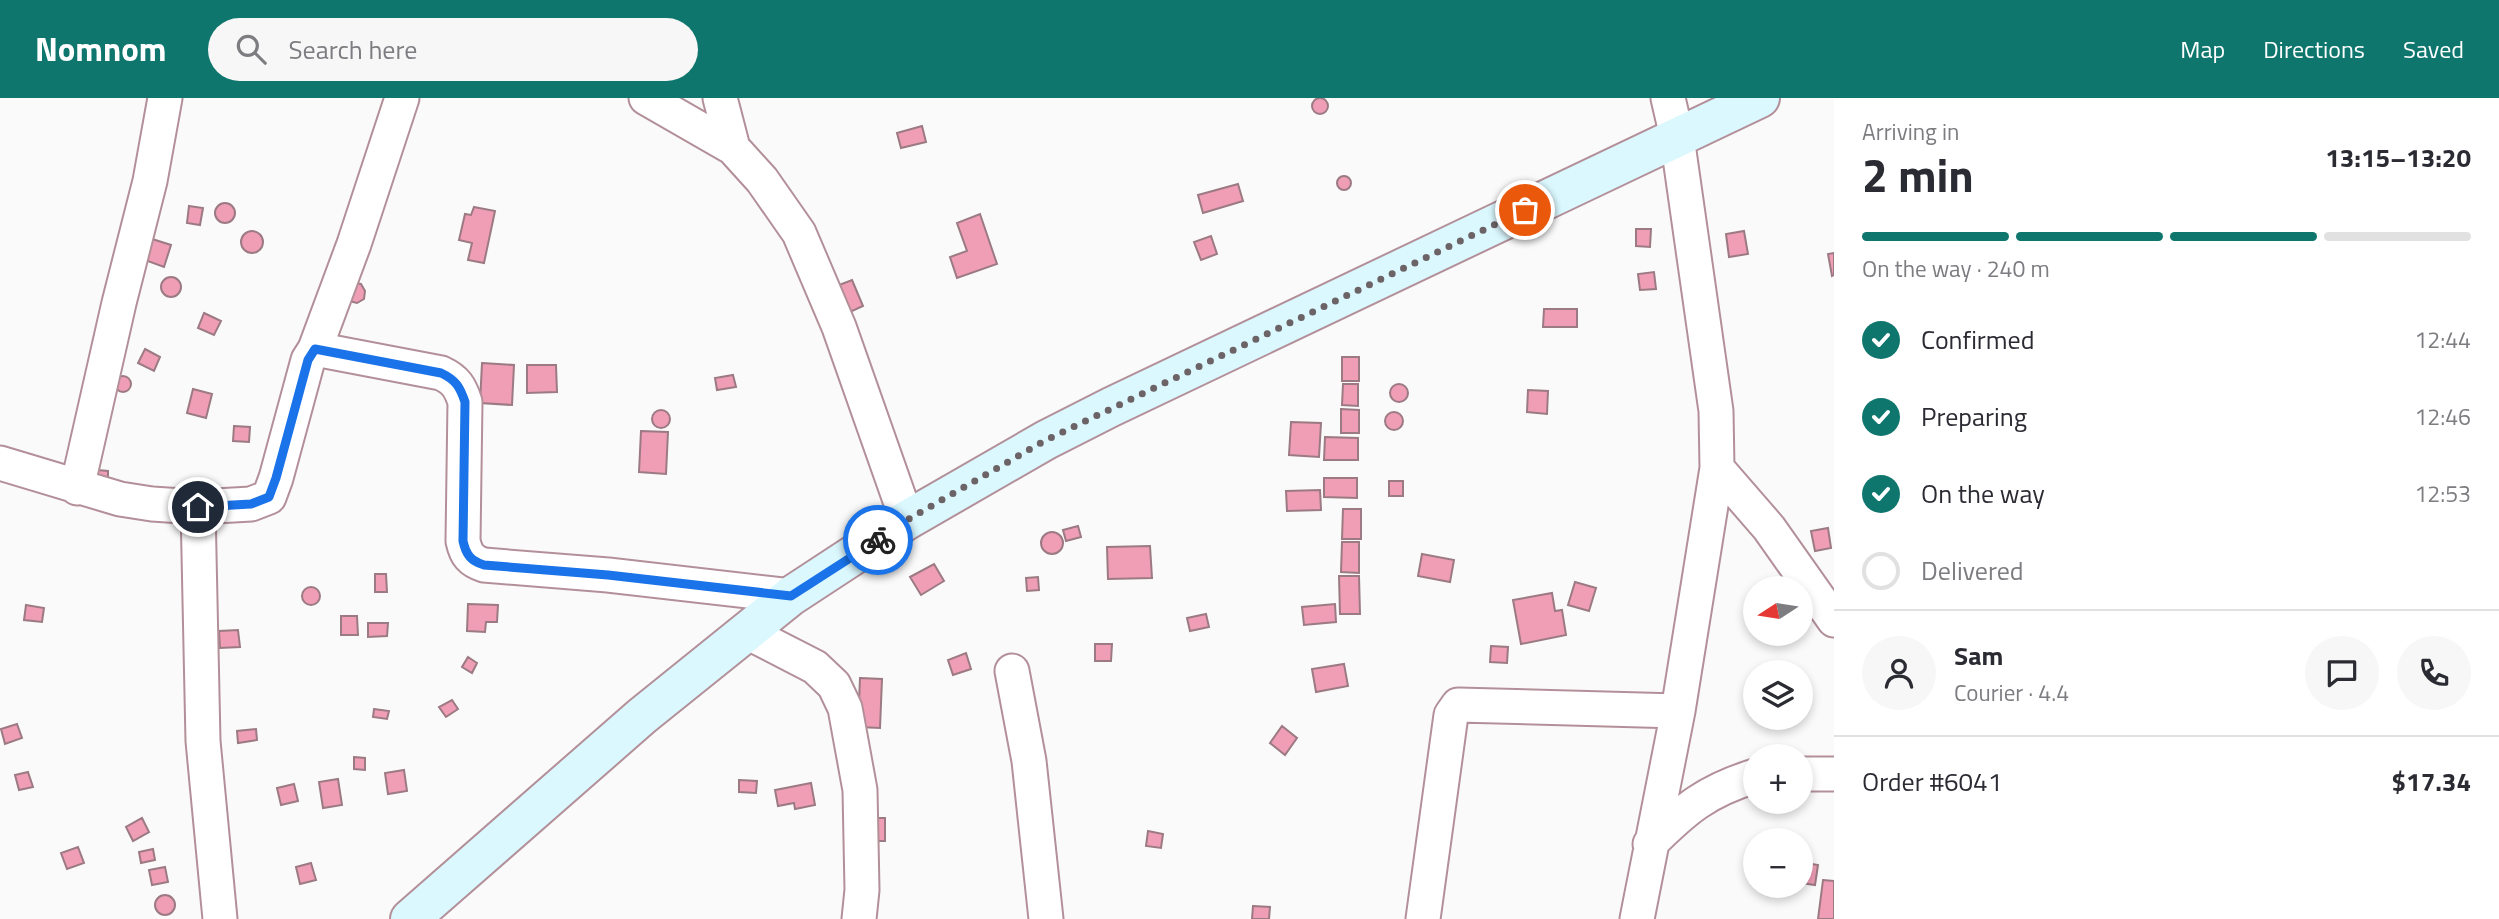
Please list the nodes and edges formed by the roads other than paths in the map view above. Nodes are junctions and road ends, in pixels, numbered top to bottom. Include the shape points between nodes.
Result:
1 (165, 98) edge
2 (402, 98) edge
3 (646, 98) edge
4 (720, 98) edge
5 (1668, 98) edge
6 (1760, 98) edge
7 (1677, 137) junction
8 (733, 148) junction
9 (315, 349) junction
10 (0, 463) edge
11 (1717, 468) junction
12 (77, 488) junction
13 (198, 507) junction
14 (907, 520) junction
15 (791, 596) junction
16 (1834, 620) edge
17 (747, 632) junction
18 (1012, 671) dead end
19 (1678, 711) junction
20 (1813, 774) edge
21 (1834, 774) edge
22 (1743, 780) edge
23 (1650, 844) junction
24 (220, 919) edge
25 (410, 919) edge
26 (859, 919) edge
27 (1046, 919) edge
28 (1423, 919) edge
29 (1637, 919) edge

1 - 12 street via 150,181
2 - 9 street
3 - 8 street
4 - 8 street
5 - 7 street
6 - 7 street
7 - 11 street via 1716,411
7 - 14 street via 1111,407
8 - 14 street via 799,233 839,327
9 - 13 street via 269,497 251,504
9 - 15 street via 441,373 461,388 465,402 463,541 474,562
10 - 12 street
11 - 16 street via 1769,528
11 - 19 street
12 - 13 street via 120,499
13 - 24 street via 203,741
14 - 15 street
15 - 17 street
17 - 25 street via 642,716
17 - 26 street via 816,667 834,685 845,708 860,790
18 - 27 street via 1030,761
19 - 23 street
19 - 28 street via 1458,705 1451,715
20 - 21 street
22 - 23 street via 1712,792 1681,813
23 - 29 street

